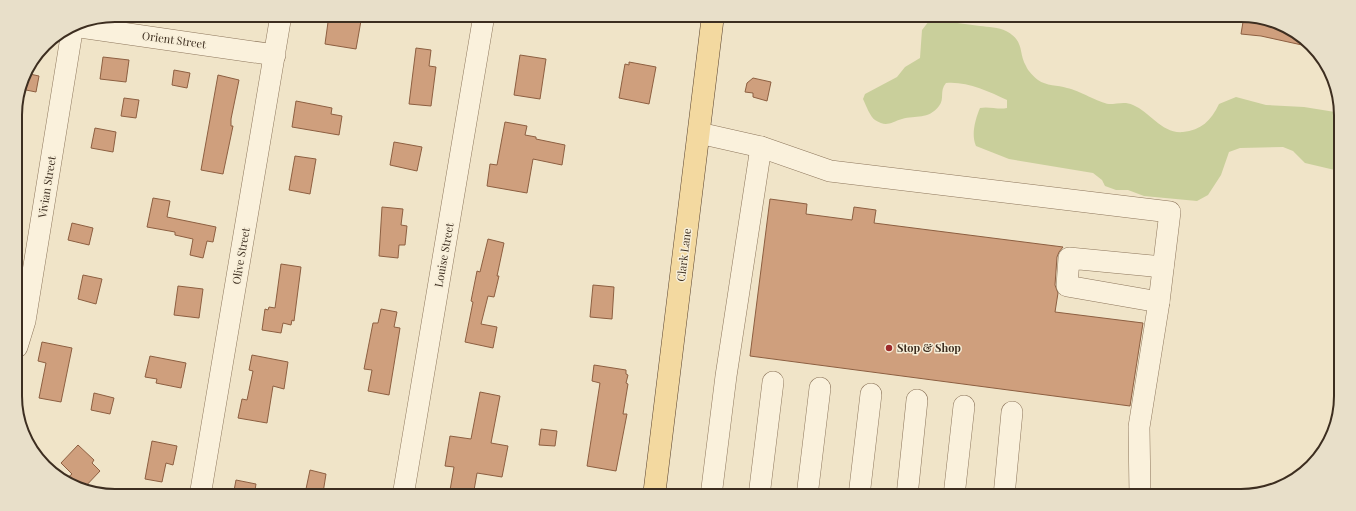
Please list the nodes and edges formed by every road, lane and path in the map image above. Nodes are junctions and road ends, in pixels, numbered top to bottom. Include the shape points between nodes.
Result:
1 (281, 22) edge
2 (483, 22) edge
3 (712, 22) edge
4 (84, 28) edge
5 (72, 33) edge
6 (275, 55) junction
7 (698, 134) junction
8 (761, 148) junction
9 (1163, 267) junction
10 (1159, 302) junction
11 (22, 330) edge
12 (773, 382) dead end
13 (820, 388) dead end
14 (870, 394) dead end
15 (917, 400) dead end
16 (964, 406) dead end
17 (1012, 412) dead end
18 (201, 489) edge
19 (404, 489) edge
20 (655, 489) edge
21 (712, 489) edge
22 (760, 489) edge
23 (808, 489) edge
24 (860, 489) edge
25 (908, 489) edge
26 (955, 489) edge
27 (1005, 489) edge
28 (1140, 489) edge

1 - 6 street, Olive Street
2 - 19 street, Louise Street
3 - 7 main road, Clark Lane
4 - 6 street, Orient Street
5 - 11 street, Vivian Street
6 - 18 street, Olive Street
7 - 8 street
7 - 20 main road, Clark Lane
8 - 9 street via 830,171 1170,212
8 - 21 street via 726,376
9 - 10 street
9 - 10 street via 1069,258 1067,286
10 - 28 street via 1139,427
12 - 22 street
13 - 23 street
14 - 24 street
15 - 25 street
16 - 26 street
17 - 27 street

